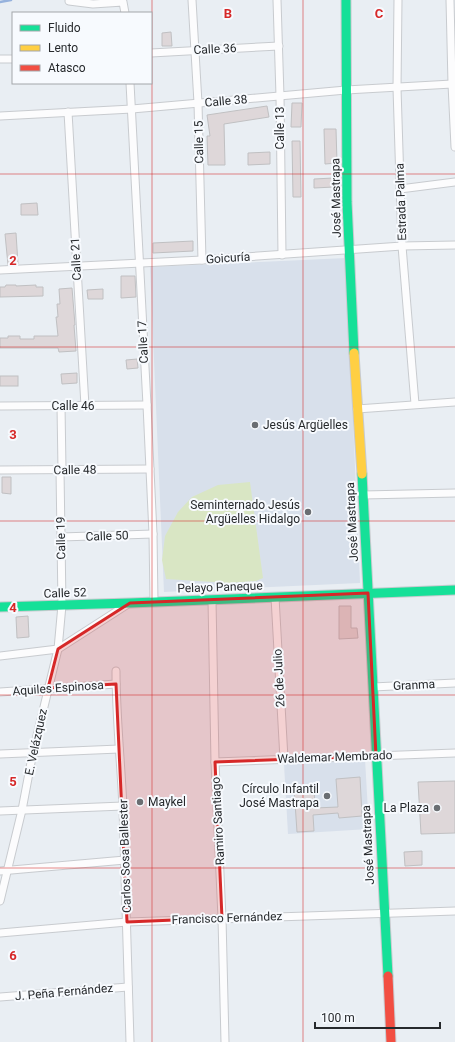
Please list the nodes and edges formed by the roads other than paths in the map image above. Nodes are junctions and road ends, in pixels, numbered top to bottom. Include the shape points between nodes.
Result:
1 (192, 0) edge
2 (277, 0) edge
3 (346, 0) edge
4 (398, 0) edge
5 (450, 0) edge
6 (69, 1) dead end
7 (125, 1) edge
8 (125, 12) edge
9 (279, 46) junction
10 (195, 50) junction
11 (152, 53) edge
12 (0, 59) edge
13 (12, 59) edge
14 (130, 84) edge
15 (452, 84) junction
16 (397, 88) junction
17 (346, 90) junction
18 (280, 96) junction
19 (198, 103) junction
20 (132, 109) junction
21 (68, 112) junction
22 (0, 116) edge
23 (455, 147) edge
24 (455, 182) edge
25 (400, 189) junction
26 (455, 245) edge
27 (402, 246) junction
28 (349, 250) junction
29 (282, 255) junction
30 (202, 260) junction
31 (139, 263) junction
32 (77, 266) junction
33 (0, 270) edge
34 (455, 402) edge
35 (415, 404) junction
36 (147, 405) junction
37 (0, 406) edge
38 (62, 406) junction
39 (85, 406) junction
40 (357, 409) junction
41 (0, 470) edge
42 (61, 470) junction
43 (150, 470) junction
44 (455, 493) edge
45 (363, 495) junction
46 (153, 534) junction
47 (61, 537) junction
48 (455, 590) edge
49 (368, 593) junction
50 (275, 597) junction
51 (212, 600) junction
52 (154, 602) junction
53 (130, 603) junction
54 (62, 605) junction
55 (0, 607) edge
56 (58, 649) junction
57 (0, 656) edge
58 (116, 671) dead end
59 (455, 683) edge
60 (116, 684) junction
61 (373, 687) junction
62 (48, 688) junction
63 (0, 692) edge
64 (119, 749) junction
65 (33, 752) junction
66 (455, 753) edge
67 (0, 754) edge
68 (376, 756) junction
69 (284, 759) junction
70 (216, 762) junction
71 (123, 806) junction
72 (22, 810) junction
73 (0, 811) edge
74 (125, 860) junction
75 (8, 870) junction
76 (0, 871) edge
77 (0, 901) edge
78 (455, 912) edge
79 (384, 913) junction
80 (222, 918) junction
81 (127, 922) junction
82 (0, 933) edge
83 (128, 987) junction
84 (0, 997) edge
85 (130, 1042) edge
86 (225, 1042) edge
87 (391, 1042) edge

1 - 10 street, Calle 15
2 - 9 street, Calle 13
3 - 17 street, José Mastrapa
4 - 16 street, Estrada Palma
5 - 15 street
6 - 7 street via 92,4
7 - 8 street
9 - 10 street, Calle 36
9 - 18 street, Calle 13
10 - 11 street, Calle 36
10 - 19 street, Calle 15
12 - 13 street
14 - 20 street, Calle 17
15 - 16 street, Calle 38
15 - 23 street
16 - 17 street, Calle 38
16 - 25 street, Estrada Palma
17 - 18 street, Calle 38
17 - 28 street, José Mastrapa
18 - 19 street, Calle 38
18 - 29 street, Calle 13
19 - 20 street, Calle 38
19 - 30 street, Calle 15
20 - 21 street, Calle 38
20 - 31 street, Calle 17
21 - 22 street, Calle 38
21 - 32 street, Calle 21
24 - 25 street
25 - 27 street, Estrada Palma
26 - 27 street, Goicuría
27 - 28 street, Goicuría
27 - 35 street, Estrada Palma
28 - 29 street, Goicuría
28 - 40 street, José Mastrapa
29 - 30 street, Goicuría
30 - 31 street, Goicuría
31 - 32 street, Goicuría
31 - 36 street, Calle 17
32 - 33 street, Goicuría
32 - 39 street, Calle 21
34 - 35 street
35 - 40 street
36 - 39 street, Calle 46
36 - 43 street, Calle 17
37 - 38 street, Calle 46
38 - 39 street, Calle 46
38 - 42 street, Calle 19
40 - 45 street, José Mastrapa
41 - 42 street, Calle 48
42 - 43 street, Calle 48
42 - 47 street, Calle 19
43 - 46 street, Calle 17
44 - 45 street
45 - 49 street, José Mastrapa
46 - 47 street, Calle 50
46 - 52 street, Calle 17
47 - 54 street, Calle 19
48 - 49 street, Pelayo Paneque
49 - 50 street, Pelayo Paneque
49 - 61 street, José Mastrapa
50 - 51 street, Pelayo Paneque
50 - 69 street, 26 de Julio
51 - 52 street, Pelayo Paneque
51 - 70 street, Ramiro Santiago
52 - 53 street, Pelayo Paneque
53 - 54 street, Calle 52
53 - 56 street
54 - 55 street, Calle 52
54 - 56 street, E. Velázquez
56 - 57 street
56 - 62 street, E. Velázquez
58 - 60 street, Carlos Sosa Ballester
59 - 61 street, Granma
60 - 62 street, Aquiles Espinosa
60 - 64 street, Carlos Sosa Ballester
61 - 68 street, José Mastrapa
62 - 63 street, Aquiles Espinosa
62 - 65 street, E. Velázquez
64 - 65 street
64 - 71 street, Carlos Sosa Ballester
65 - 67 street
65 - 72 street, E. Velázquez
66 - 68 street, Waldemar Membrado
68 - 69 street, Waldemar Membrado
68 - 79 street, José Mastrapa
69 - 70 street, Waldemar Membrado
70 - 80 street, Ramiro Santiago
71 - 72 street
71 - 74 street, Carlos Sosa Ballester
72 - 73 street
72 - 75 street, E. Velázquez
74 - 75 street
74 - 81 street, Carlos Sosa Ballester
75 - 76 street
75 - 77 street, E. Velázquez
78 - 79 street, Francisco Fernández
79 - 80 street, Francisco Fernández
79 - 87 street, José Mastrapa
80 - 81 street, Francisco Fernández
80 - 86 street, Ramiro Santiago
81 - 82 street, Francisco Fernández
81 - 83 street, Carlos Sosa Ballester
83 - 84 street, J. Peña Fernández
83 - 85 street, Carlos Sosa Ballester

